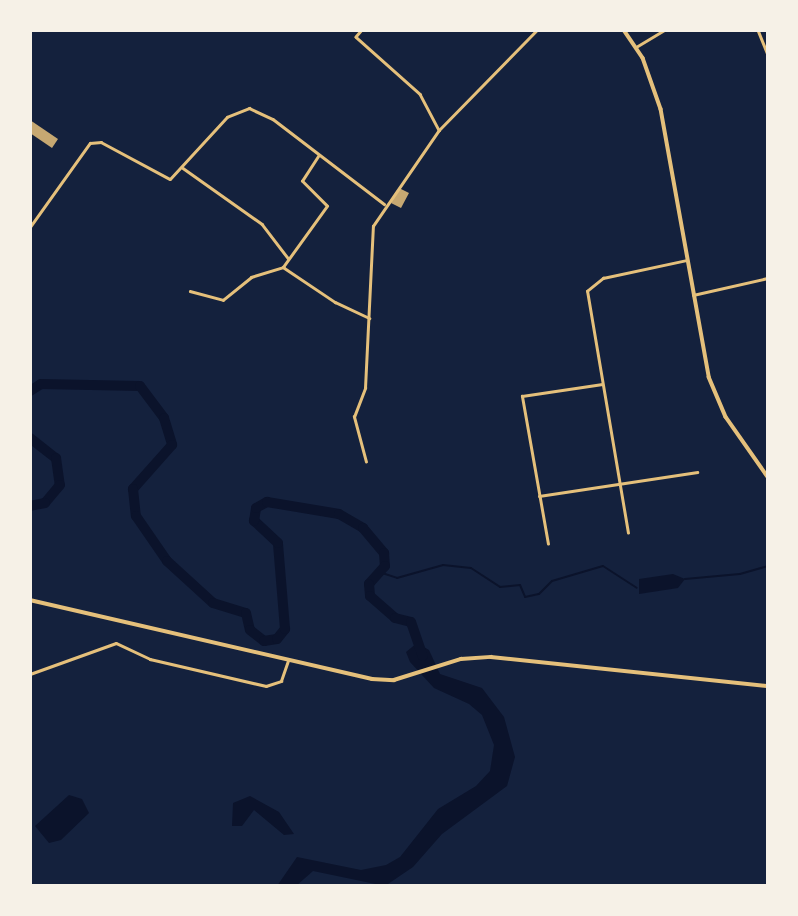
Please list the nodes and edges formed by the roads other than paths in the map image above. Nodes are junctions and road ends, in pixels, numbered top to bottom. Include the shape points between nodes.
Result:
1 (362, 30) edge
2 (537, 30) edge
3 (624, 30) edge
4 (664, 30) edge
5 (758, 30) edge
6 (636, 47) junction
7 (768, 55) edge
8 (439, 130) junction
9 (319, 155) junction
10 (183, 168) junction
11 (384, 204) junction
12 (30, 227) edge
13 (288, 258) junction
14 (687, 260) junction
15 (283, 267) junction
16 (768, 278) edge
17 (190, 291) dead end
18 (693, 295) junction
19 (370, 318) junction
20 (602, 384) junction
21 (366, 463) dead end
22 (697, 472) dead end
23 (768, 477) edge
24 (619, 482) junction
25 (539, 496) junction
26 (628, 533) dead end
27 (548, 544) dead end
28 (30, 600) edge
29 (288, 662) junction
30 (30, 674) edge
31 (768, 686) edge

1 - 8 street via 356,37 420,94
2 - 8 street
3 - 6 street
4 - 6 street
5 - 7 street
6 - 14 street via 661,109
8 - 11 street
9 - 10 street via 273,119 249,108 227,117
9 - 11 street
9 - 13 street via 302,181 327,206
10 - 12 street via 175,177 162,178 100,142 90,143
10 - 13 street via 262,224
11 - 19 street via 373,226
13 - 15 street
14 - 18 street
14 - 20 street via 603,278 589,287 587,299
15 - 17 street via 251,277 223,300
15 - 19 street via 335,302
16 - 18 street
18 - 23 street via 716,398
19 - 21 street via 365,388 354,417
20 - 24 street
20 - 25 street via 522,396
22 - 24 street
24 - 25 street
24 - 26 street
25 - 27 street
28 - 29 street
29 - 30 street via 281,681 266,686 150,659 116,643
29 - 31 street via 372,680 406,677 447,663 502,657

